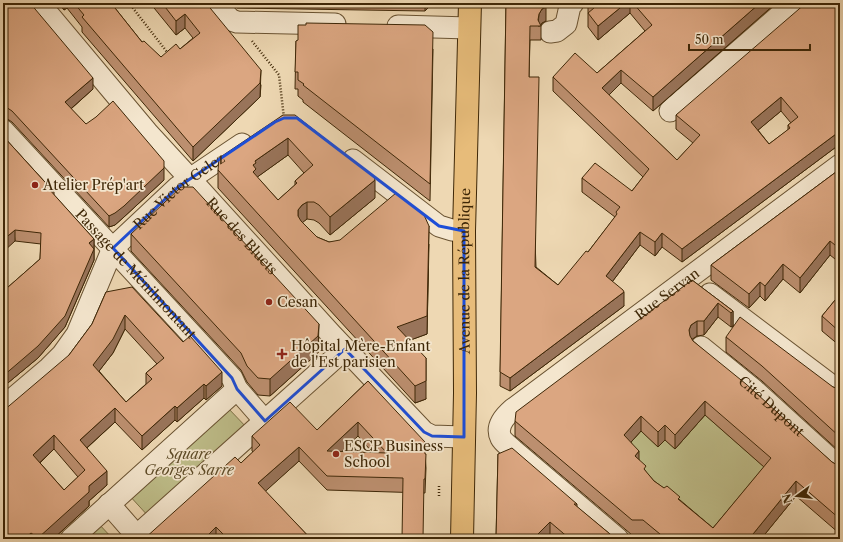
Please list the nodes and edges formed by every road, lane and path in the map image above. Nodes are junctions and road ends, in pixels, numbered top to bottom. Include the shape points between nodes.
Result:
1 (39, 3) edge
2 (129, 3) edge
3 (215, 3) edge
4 (470, 3) edge
5 (573, 3) edge
6 (794, 3) edge
7 (236, 22) junction
8 (354, 25) edge
9 (378, 25) edge
10 (469, 28) junction
11 (550, 32) dead end
12 (167, 52) edge
13 (670, 111) dead end
14 (284, 118) edge
15 (3, 130) edge
16 (255, 135) edge
17 (338, 149) edge
18 (840, 165) edge
19 (190, 179) junction
20 (464, 231) junction
21 (113, 248) junction
22 (692, 275) junction
23 (701, 347) edge
24 (345, 349) junction
25 (237, 389) junction
26 (840, 392) edge
27 (3, 407) edge
28 (265, 421) junction
29 (464, 437) junction
30 (840, 468) edge
31 (439, 484) dead end
32 (439, 496) dead end
33 (109, 504) junction
34 (135, 537) edge
35 (71, 539) edge
36 (462, 539) edge
37 (618, 539) edge

1 - 19 street, Rue des Bluets via 147,132
2 - 12 path
3 - 7 street
4 - 10 main road, Avenue de la République
5 - 11 street via 566,24
6 - 13 street
7 - 8 street
7 - 14 path via 280,75
9 - 10 street
10 - 20 main road, Avenue de la République
15 - 21 street, Passage de Ménilmontant
16 - 19 street, Rue Victor Gelez
17 - 20 street via 390,201 439,226
18 - 22 street, Rue Servan
19 - 21 street, Rue Victor Gelez via 178,187
19 - 24 street, Rue des Bluets
20 - 29 main road, Avenue de la République
21 - 25 street, Passage de Ménilmontant via 232,378
21 - 27 street via 76,334 62,355
22 - 26 street via 702,288
22 - 37 street, Rue Servan via 513,409 499,427 501,438 513,450
23 - 30 street, Cité Dupont via 754,390
24 - 28 street
24 - 29 street, Rue des Bluets via 424,432 432,436
25 - 28 street, Passage de Ménilmontant
25 - 33 street
28 - 34 street
29 - 36 main road, Avenue de la République
31 - 32 path
33 - 34 street
33 - 35 street

